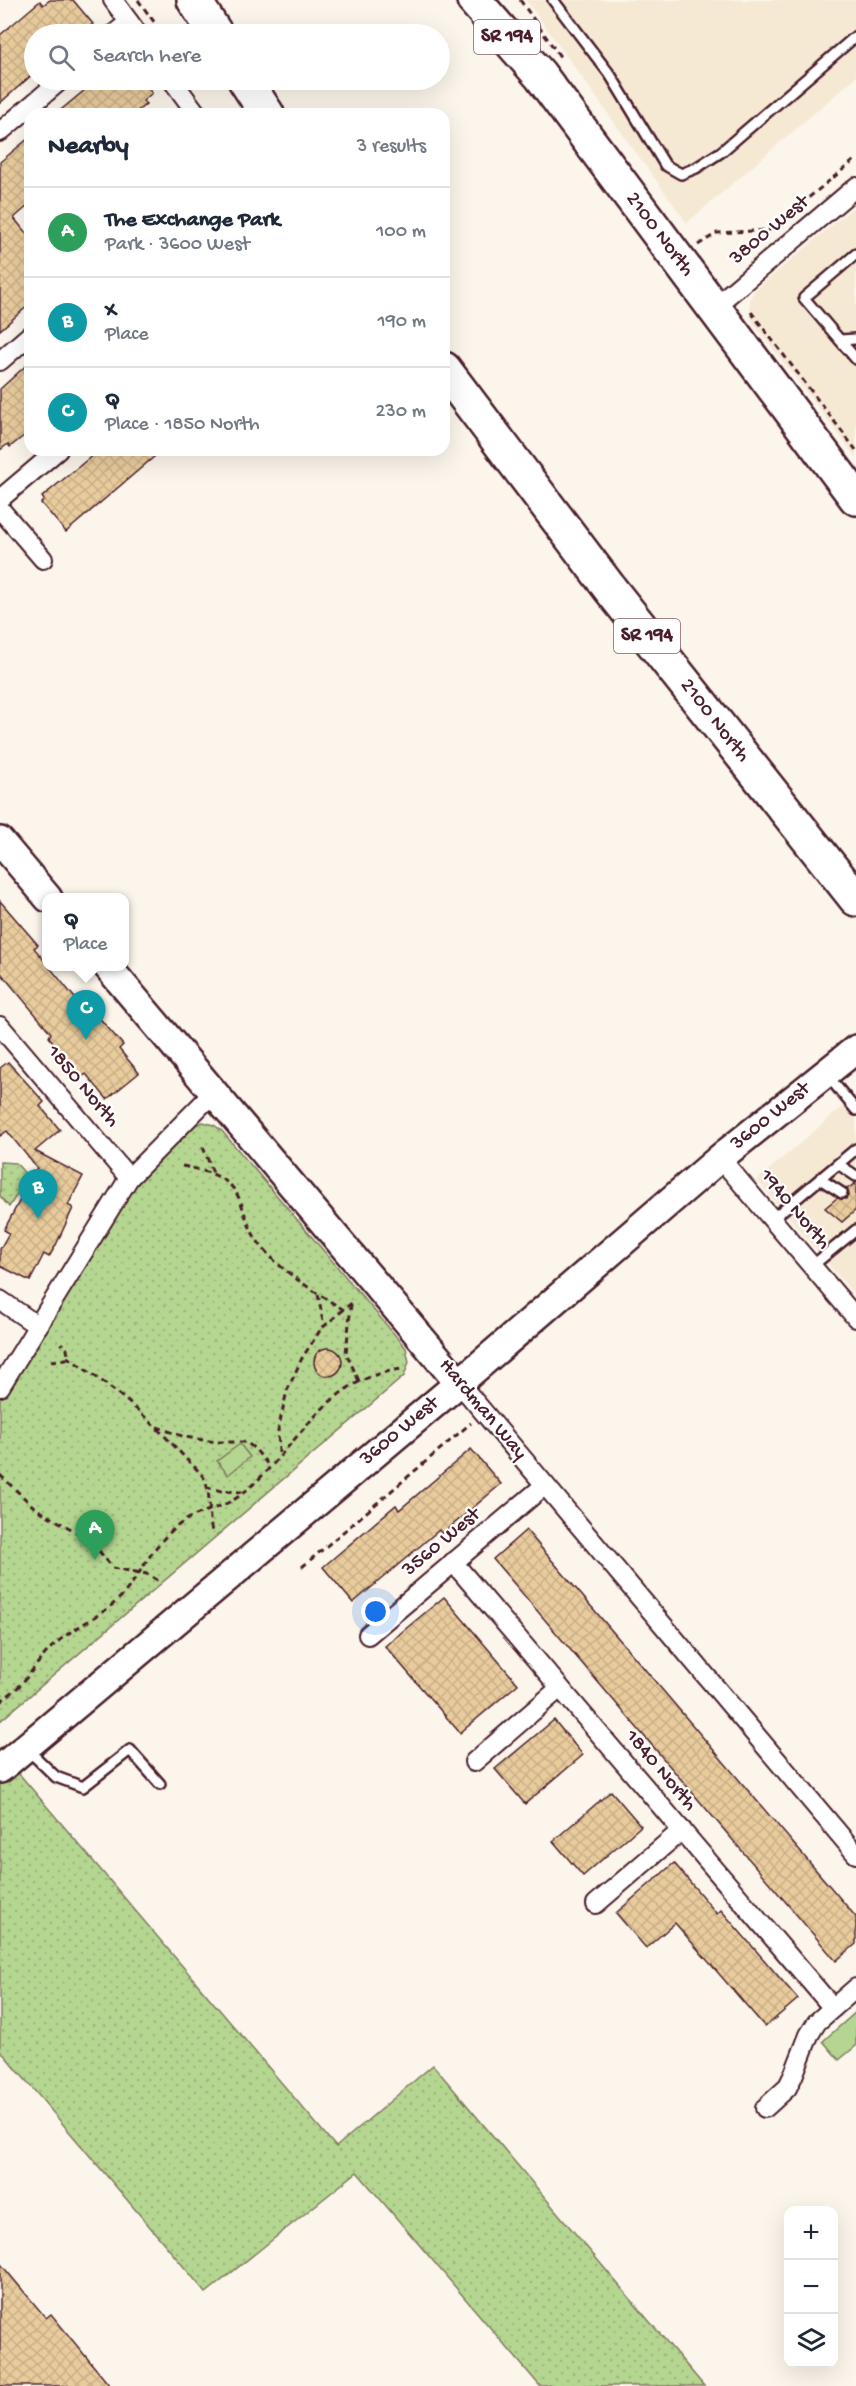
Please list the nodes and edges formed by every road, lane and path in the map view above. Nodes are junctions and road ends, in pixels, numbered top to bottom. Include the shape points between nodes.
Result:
1 (113, 0) edge
2 (138, 0) edge
3 (177, 0) edge
4 (194, 0) edge
5 (474, 0) edge
6 (486, 0) edge
7 (553, 0) edge
8 (131, 24) edge
9 (156, 24) edge
10 (195, 24) edge
11 (210, 24) edge
12 (856, 36) edge
13 (540, 75) junction
14 (49, 90) edge
15 (179, 90) edge
16 (242, 90) edge
17 (251, 90) edge
18 (28, 108) edge
19 (193, 108) edge
20 (256, 108) edge
21 (263, 108) edge
22 (24, 112) edge
23 (0, 132) edge
24 (856, 159) edge
25 (856, 187) edge
26 (698, 245) dead end
27 (856, 255) edge
28 (713, 308) junction
29 (751, 312) dead end
30 (856, 339) edge
31 (24, 340) edge
32 (840, 340) junction
33 (856, 358) edge
34 (0, 360) edge
35 (450, 377) edge
36 (856, 450) edge
37 (51, 456) edge
38 (856, 498) edge
39 (0, 499) edge
40 (0, 509) edge
41 (43, 559) dead end
42 (0, 841) edge
43 (827, 863) junction
44 (856, 880) edge
45 (45, 893) edge
46 (856, 899) edge
47 (111, 971) edge
48 (0, 1026) edge
49 (856, 1049) edge
50 (825, 1073) junction
51 (214, 1092) junction
52 (856, 1110) edge
53 (203, 1147) dead end
54 (856, 1149) edge
55 (720, 1158) junction
56 (838, 1164) junction
57 (183, 1166) dead end
58 (213, 1173) junction
59 (856, 1176) edge
60 (129, 1178) junction
61 (820, 1179) junction
62 (842, 1194) dead end
63 (772, 1220) junction
64 (856, 1230) edge
65 (812, 1266) junction
66 (318, 1294) junction
67 (0, 1300) edge
68 (355, 1300) dead end
69 (351, 1304) junction
70 (344, 1310) junction
71 (856, 1318) edge
72 (38, 1326) junction
73 (324, 1327) junction
74 (62, 1343) dead end
75 (67, 1358) junction
76 (51, 1361) dead end
77 (404, 1369) dead end
78 (359, 1381) junction
79 (459, 1383) junction
80 (0, 1387) edge
81 (484, 1412) junction
82 (156, 1426) junction
83 (279, 1455) junction
84 (269, 1466) junction
85 (0, 1475) edge
86 (545, 1485) junction
87 (206, 1486) junction
88 (243, 1492) junction
89 (209, 1510) junction
90 (213, 1535) dead end
91 (453, 1563) junction
92 (302, 1567) dead end
93 (138, 1573) junction
94 (159, 1581) dead end
95 (368, 1635) dead end
96 (560, 1688) junction
97 (0, 1702) edge
98 (26, 1748) junction
99 (474, 1762) dead end
100 (0, 1769) edge
101 (160, 1784) dead end
102 (681, 1830) junction
103 (856, 1854) edge
104 (596, 1904) dead end
105 (856, 1988) edge
106 (833, 2008) junction
107 (765, 2108) dead end

1 - 8 street
2 - 9 path
3 - 10 street
4 - 11 highway
5 - 13 highway, SR 194
6 - 13 street, 2100 North
7 - 12 lane via 611,76 665,165 681,174 721,152
13 - 28 highway, 2100 North / SR 194
14 - 18 street
15 - 19 street
16 - 20 street
17 - 21 highway
22 - 23 street
24 - 26 path via 769,230 717,234
25 - 28 street, 3800 West
27 - 32 lane via 804,298
28 - 38 highway, 2100 North / SR 194
29 - 36 path
30 - 32 lane
31 - 34 street
32 - 33 lane
35 - 43 highway, 2100 North / SR 194 via 610,590
37 - 39 street
40 - 41 street
42 - 45 street
43 - 44 highway
43 - 46 highway, 2100 North / SR 194
47 - 51 street, Hardman Way
48 - 60 street, 1850 North
49 - 50 street, 3600 West
50 - 52 lane
50 - 55 street, 3600 West
51 - 60 street
51 - 79 street, Hardman Way
53 - 58 path
54 - 56 lane
55 - 63 street, 1940 North
55 - 79 street, 3600 West
56 - 59 lane
56 - 61 lane
57 - 58 path
58 - 66 path via 233,1186 256,1239 267,1253
60 - 72 street
61 - 62 lane
61 - 63 lane
63 - 65 street, 1940 North
64 - 65 lane
65 - 71 street, 1940 North
66 - 70 path
66 - 73 path
67 - 72 street
68 - 69 path
69 - 70 path
69 - 78 path via 346,1353
70 - 73 path
72 - 80 street
73 - 83 path via 302,1358 287,1391 278,1430
74 - 75 path
75 - 76 path
75 - 82 path via 99,1378
77 - 78 path
78 - 83 path via 313,1416
79 - 81 street, Hardman Way
79 - 98 street, 3600 West
81 - 86 street, Hardman Way
81 - 92 path
82 - 84 path via 196,1439 246,1442
82 - 87 path
83 - 84 path
84 - 88 path
85 - 93 path via 35,1508 90,1540 113,1568
86 - 91 street, 3560 West
86 - 103 street, Hardman Way
87 - 88 path
87 - 89 path
88 - 89 path
89 - 90 path
89 - 93 path via 181,1523 154,1548
91 - 95 street, 3560 West
91 - 96 street, 1840 North
93 - 94 path
93 - 97 path via 125,1592 53,1646
96 - 99 street
96 - 102 street, 1840 North
98 - 100 street, 3600 West
98 - 101 lane via 56,1777 83,1787 130,1750
102 - 104 street
102 - 106 street, 1840 North
105 - 106 street
106 - 107 street via 808,2036 787,2088

